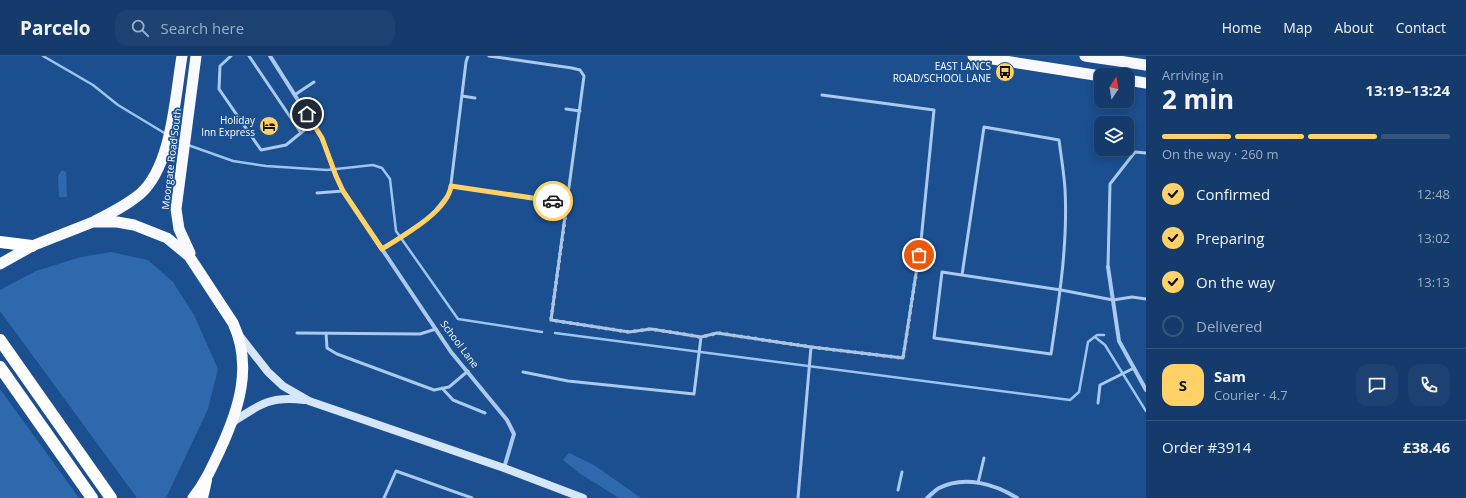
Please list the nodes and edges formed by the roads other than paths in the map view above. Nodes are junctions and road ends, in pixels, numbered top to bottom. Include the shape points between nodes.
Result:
1 (182, 56) edge
2 (196, 56) edge
3 (231, 56) edge
4 (250, 56) edge
5 (270, 56) edge
6 (468, 56) edge
7 (489, 56) edge
8 (973, 56) edge
9 (1085, 56) edge
10 (1146, 65) edge
11 (1094, 75) edge
12 (1134, 81) edge
13 (314, 82) dead end
14 (1146, 83) edge
15 (296, 94) junction
16 (822, 95) dead end
17 (462, 96) junction
18 (475, 98) dead end
19 (566, 109) dead end
20 (580, 111) junction
21 (313, 123) junction
22 (301, 133) junction
23 (1146, 153) edge
24 (451, 186) junction
25 (343, 191) junction
26 (317, 193) dead end
27 (567, 204) junction
28 (93, 222) junction
29 (0, 242) edge
30 (32, 246) junction
31 (382, 249) junction
32 (194, 262) junction
33 (0, 264) edge
34 (1108, 267) joint
35 (962, 275) junction
36 (1061, 290) junction
37 (1146, 299) edge
38 (1113, 300) junction
39 (436, 329) junction
40 (297, 333) dead end
41 (326, 333) junction
42 (238, 335) junction
43 (701, 337) junction
44 (0, 340) edge
45 (811, 347) junction
46 (0, 367) edge
47 (1132, 369) junction
48 (468, 371) junction
49 (524, 372) dead end
50 (442, 388) junction
51 (1146, 390) edge
52 (309, 401) junction
53 (1098, 403) dead end
54 (485, 413) dead end
55 (233, 422) junction
56 (984, 458) dead end
57 (504, 468) junction
58 (902, 472) dead end
59 (206, 480) junction
60 (978, 483) junction
61 (898, 490) dead end
62 (92, 498) edge
63 (111, 498) edge
64 (193, 498) edge
65 (202, 498) edge
66 (384, 498) edge
67 (472, 498) edge
68 (583, 498) edge
69 (798, 498) edge
70 (927, 498) edge
71 (1017, 498) edge

1 - 28 highway, Moorgate Road South via 168,142 152,182 123,206
2 - 32 highway, Moorgate Road South via 176,199 177,219
3 - 22 lane via 220,66 219,89 261,150 286,145
4 - 22 lane
5 - 15 street, School Lane
6 - 17 lane
7 - 20 lane via 580,70 584,76
8 - 11 highway
9 - 10 highway
12 - 14 highway
13 - 15 lane
15 - 21 street, School Lane
16 - 45 lane via 934,110 921,241 903,358
17 - 18 lane
17 - 24 lane
19 - 20 lane
20 - 27 lane
21 - 22 lane
21 - 25 street, School Lane via 322,138
23 - 34 lane via 1135,152 1110,184
24 - 27 lane
24 - 31 lane via 450,192 431,216
25 - 26 lane
25 - 31 street, School Lane
27 - 43 lane via 551,320 629,332 651,329
28 - 30 highway
28 - 32 highway via 117,222 158,233 175,244
29 - 30 highway
30 - 33 highway
31 - 39 street, School Lane
32 - 42 highway
34 - 38 street
35 - 36 lane
35 - 36 lane via 942,272 934,338 1051,354
35 - 36 lane via 984,127 1059,140 1065,189
36 - 38 lane
37 - 38 lane via 1132,297
38 - 47 street via 1119,341
39 - 41 lane via 420,334
39 - 48 street, School Lane via 451,352
40 - 41 lane
41 - 50 lane via 327,348 337,354 434,390
42 - 52 main road via 282,386
42 - 55 highway via 243,358 243,378
43 - 45 lane via 718,333
43 - 49 lane via 694,394 568,380
44 - 63 highway
45 - 69 lane
46 - 62 highway
47 - 51 street
47 - 53 lane via 1100,385
48 - 50 lane via 449,387
48 - 57 street, School Lane via 507,420 514,434
50 - 54 lane via 453,400
52 - 55 main road via 285,398 272,400 256,406
52 - 57 main road
55 - 59 highway
56 - 60 lane
57 - 68 main road
58 - 61 lane
59 - 64 highway
59 - 65 highway
60 - 70 street via 968,480 940,488
60 - 71 street via 1008,492
66 - 67 lane via 396,471

